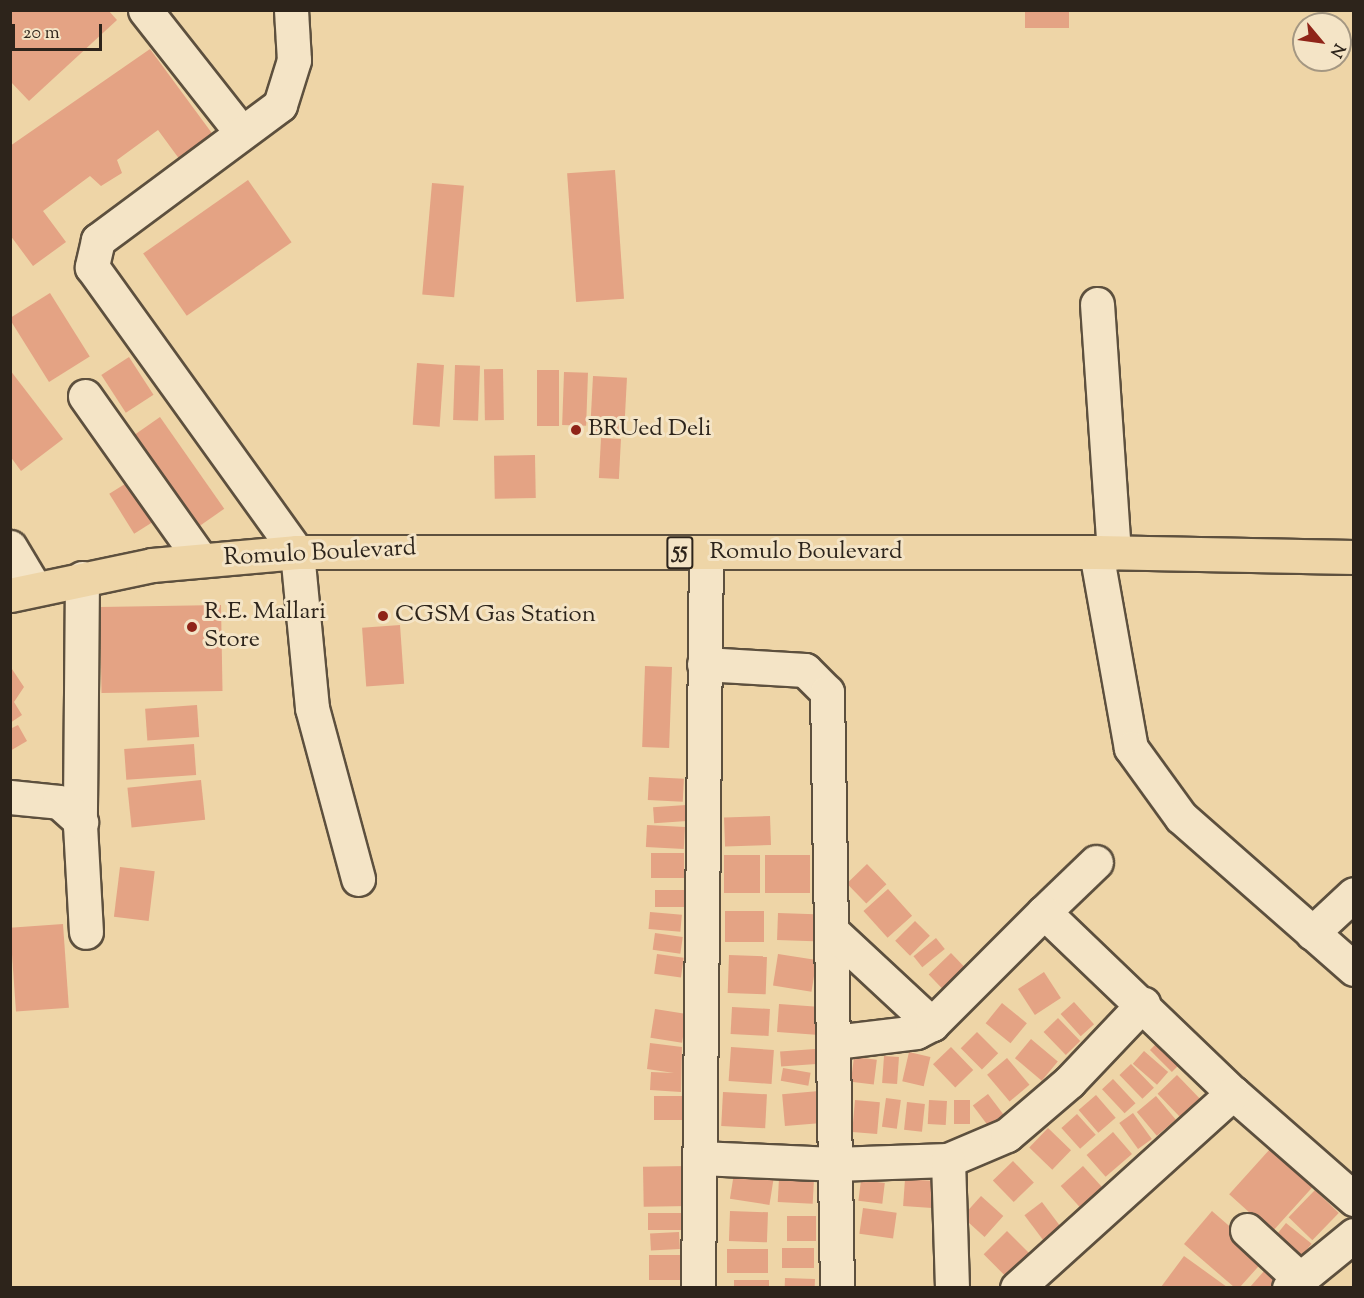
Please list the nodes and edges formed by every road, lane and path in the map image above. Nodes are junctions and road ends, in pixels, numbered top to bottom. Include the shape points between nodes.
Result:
1 (145, 10) edge
2 (291, 10) edge
3 (241, 132) junction
4 (1097, 304) dead end
5 (85, 396) dead end
6 (10, 547) edge
7 (297, 552) junction
8 (1105, 552) junction
9 (706, 554) junction
10 (1353, 557) edge
11 (201, 560) junction
12 (82, 578) junction
13 (22, 591) edge
14 (704, 664) junction
15 (10, 797) edge
16 (81, 822) junction
17 (1096, 862) dead end
18 (358, 879) dead end
19 (1353, 894) edge
20 (1044, 912) junction
21 (86, 932) dead end
22 (834, 933) junction
23 (1312, 933) junction
24 (1353, 969) edge
25 (1143, 1004) junction
26 (932, 1024) junction
27 (835, 1042) junction
28 (1233, 1093) junction
29 (699, 1158) junction
30 (948, 1160) junction
31 (834, 1164) junction
32 (1353, 1199) edge
33 (1246, 1230) dead end
34 (1353, 1234) edge
35 (1294, 1283) edge
36 (698, 1287) edge
37 (837, 1287) edge
38 (952, 1287) edge
39 (1017, 1287) edge

1 - 3 street
2 - 3 street via 294,60 280,105
3 - 7 street via 98,240 92,267
4 - 8 street
5 - 11 street
6 - 13 street
7 - 9 highway, Romulo Boulevard / 55
7 - 11 highway, Romulo Boulevard / 55
7 - 18 street via 312,708
8 - 9 highway, Romulo Boulevard / 55
8 - 10 highway, Romulo Boulevard / 55
8 - 23 street via 1131,748 1181,817
9 - 14 street
11 - 12 highway, Romulo Boulevard / 55
12 - 13 highway, Romulo Boulevard / 55
12 - 16 street
14 - 22 street via 805,670 827,692
14 - 29 street
15 - 16 street via 59,802
16 - 21 street
17 - 20 street
19 - 23 street
20 - 25 street
20 - 26 street
22 - 26 street
22 - 27 street
23 - 24 street
25 - 28 street
25 - 30 street via 1069,1082 1007,1135
26 - 27 street via 916,1032
27 - 31 street
28 - 32 street
28 - 39 street
29 - 31 street
29 - 36 street
30 - 31 street
30 - 38 street
31 - 37 street
33 - 35 street
34 - 35 street

